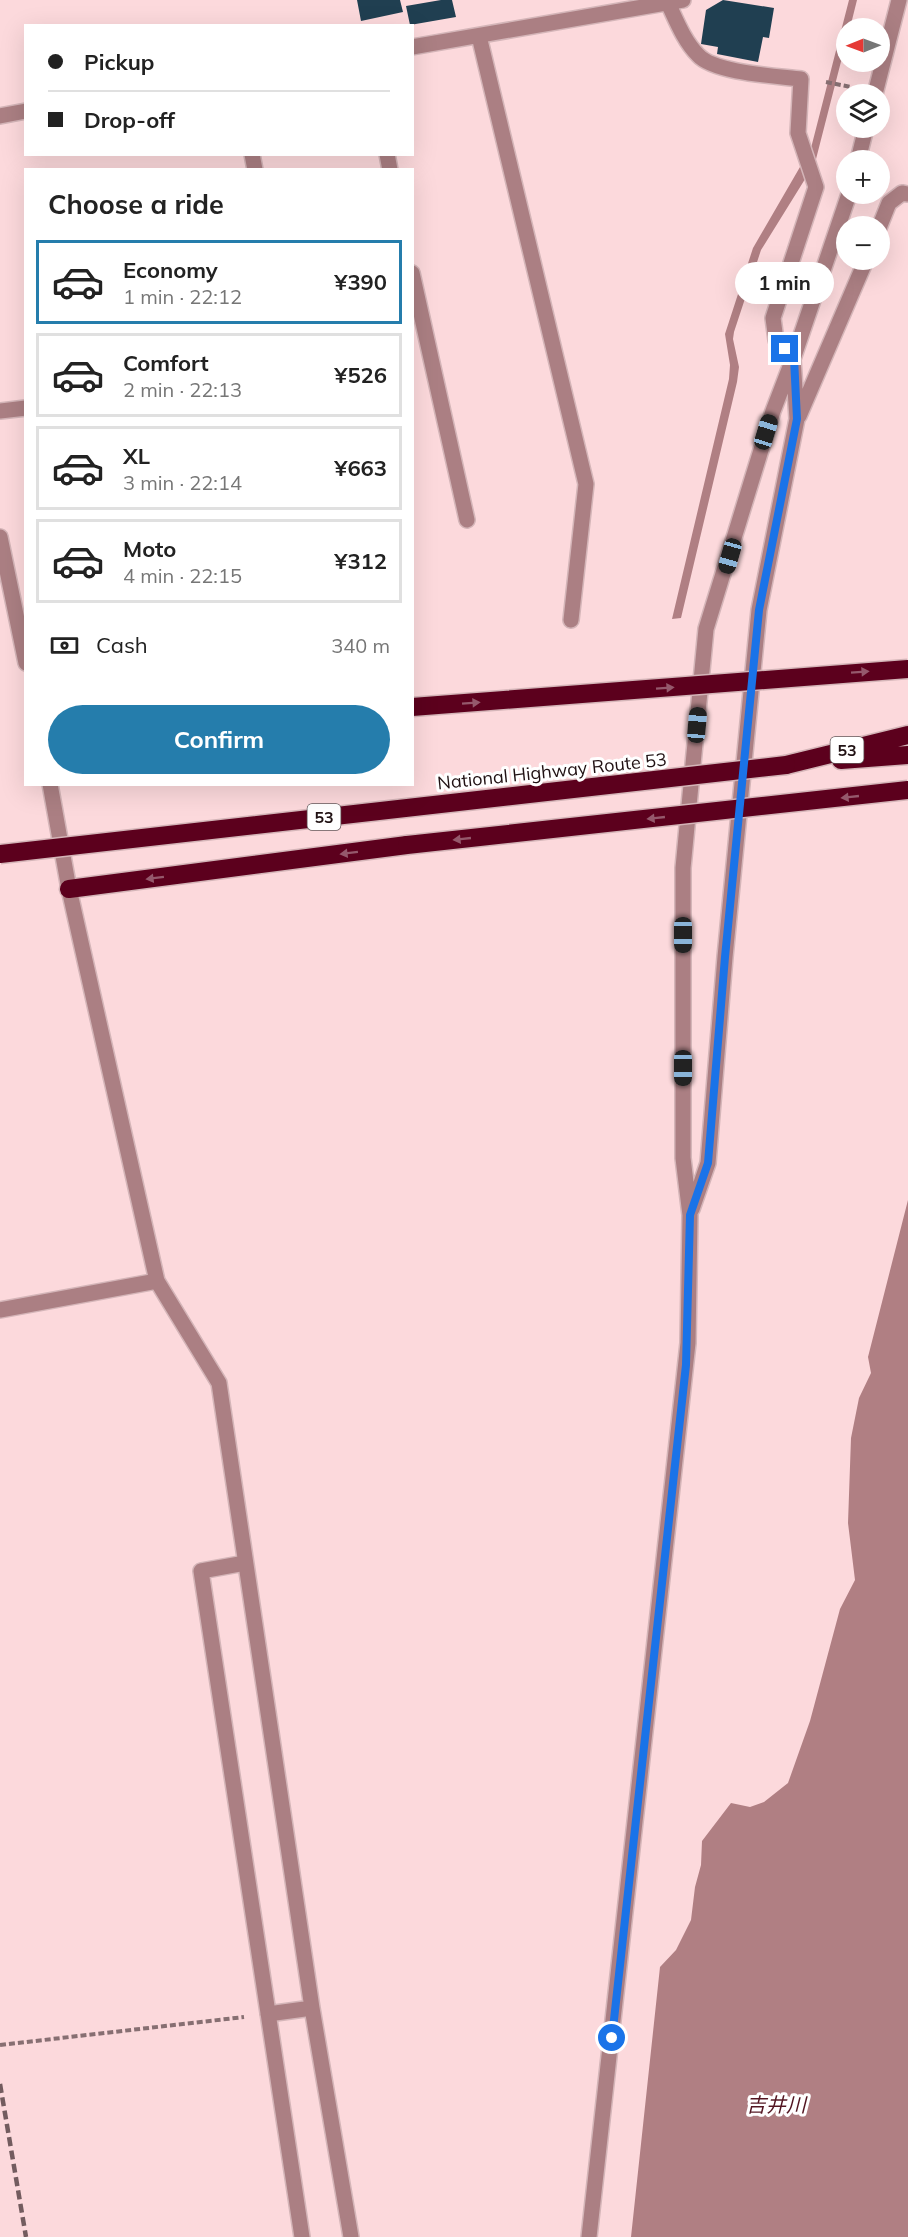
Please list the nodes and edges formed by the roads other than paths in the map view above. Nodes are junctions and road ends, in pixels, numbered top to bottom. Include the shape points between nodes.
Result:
1 (899, 0) edge
2 (675, 1) edge
3 (479, 36) junction
4 (414, 47) edge
5 (877, 84) edge
6 (24, 111) edge
7 (0, 116) edge
8 (908, 194) edge
9 (846, 204) edge
10 (884, 216) edge
11 (862, 270) edge
12 (414, 282) edge
13 (794, 358) junction
14 (24, 408) edge
15 (0, 411) edge
16 (797, 419) junction
17 (467, 520) dead end
18 (0, 537) edge
19 (571, 621) dead end
20 (24, 653) edge
21 (908, 669) edge
22 (414, 708) edge
23 (908, 735) edge
24 (908, 755) edge
25 (786, 765) junction
26 (50, 786) edge
27 (908, 790) edge
28 (0, 854) edge
29 (69, 889) junction
30 (690, 1215) junction
31 (157, 1281) junction
32 (0, 1310) edge
33 (245, 1563) junction
34 (312, 2008) junction
35 (268, 2014) junction
36 (302, 2237) edge
37 (351, 2237) edge
38 (589, 2237) edge

1 - 5 street
2 - 3 street
2 - 13 street via 683,35 699,57 717,67 801,79 798,134 816,187 773,318 776,340
3 - 4 street
3 - 19 street via 586,484
6 - 7 street
8 - 10 street via 902,193 889,203
9 - 13 street
11 - 16 street
12 - 17 street
13 - 16 street
13 - 30 street via 773,411 706,629 683,868 683,1158
14 - 15 street
16 - 30 street via 759,610 708,1163
18 - 20 street
22 -> 21 highway, bridge
23 - 25 highway, National Highway Route 53 / 53
24 - 25 highway, National Highway Route 53 / 53
25 - 28 highway, National Highway Route 53 / 53, bridge
26 - 29 street
27 -> 29 highway, bridge via 406,845
29 - 31 street
30 - 38 street via 688,1343
31 - 32 street
31 - 33 street via 219,1383
33 - 34 street
33 - 35 street via 201,1571
34 - 35 street
34 - 37 street
35 - 36 street

